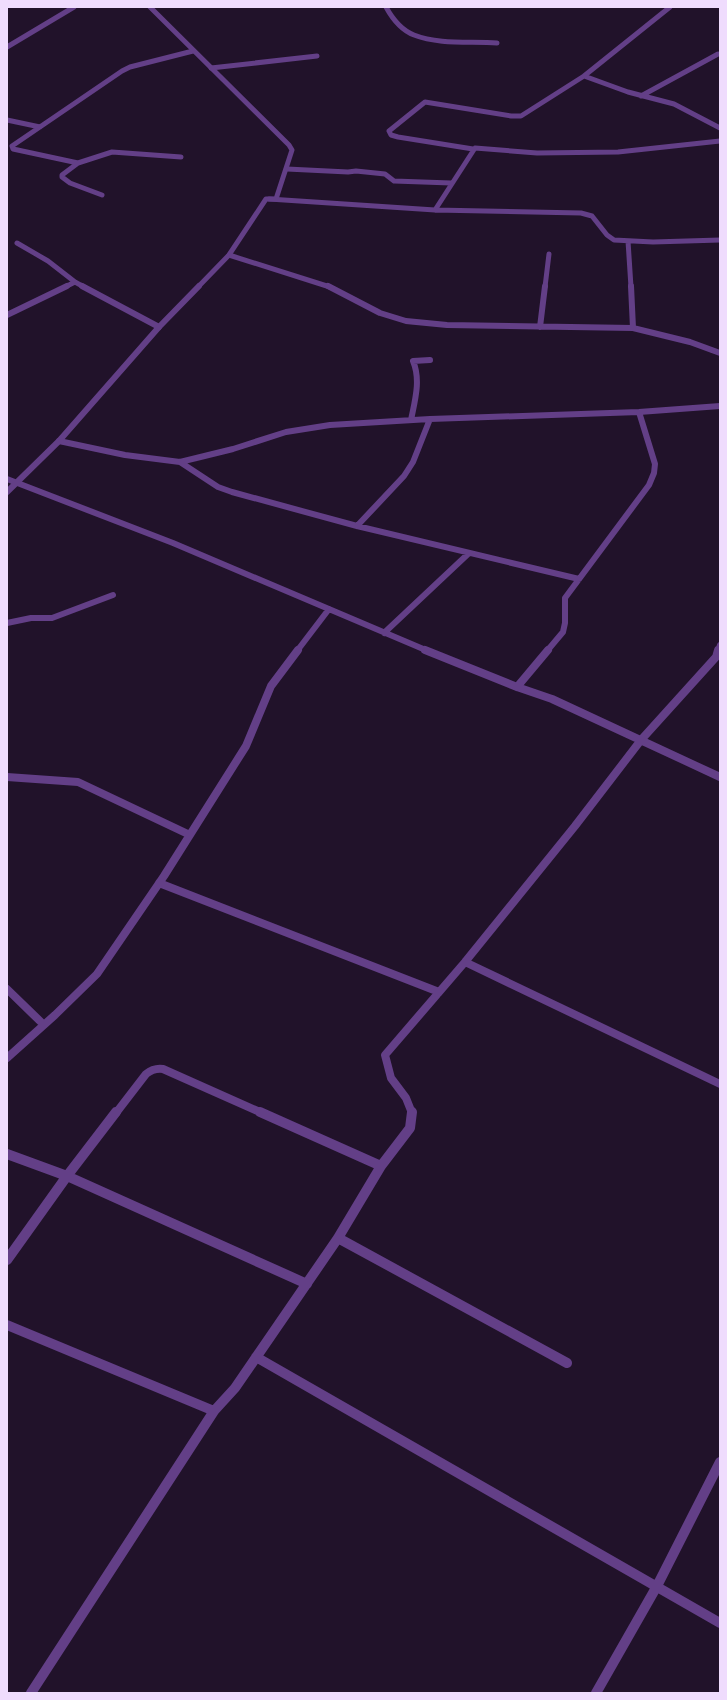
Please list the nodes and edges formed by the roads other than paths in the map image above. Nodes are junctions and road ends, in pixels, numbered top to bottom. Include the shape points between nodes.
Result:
1 (74, 7) edge
2 (150, 7) edge
3 (386, 7) edge
4 (670, 7) edge
5 (497, 43) dead end
6 (7, 47) edge
7 (193, 50) junction
8 (718, 54) dead end
9 (318, 56) dead end
10 (211, 68) junction
11 (584, 76) junction
12 (641, 96) junction
13 (7, 120) edge
14 (40, 126) junction
15 (720, 128) edge
16 (720, 141) edge
17 (473, 149) junction
18 (181, 157) dead end
19 (78, 163) junction
20 (287, 169) junction
21 (451, 183) junction
22 (102, 195) dead end
23 (266, 199) junction
24 (435, 210) junction
25 (720, 240) edge
26 (628, 241) junction
27 (17, 242) dead end
28 (549, 254) dead end
29 (229, 255) junction
30 (75, 282) junction
31 (7, 315) edge
32 (159, 327) junction
33 (540, 327) junction
34 (633, 328) junction
35 (720, 353) edge
36 (430, 360) dead end
37 (720, 406) edge
38 (639, 412) junction
39 (430, 419) junction
40 (411, 420) junction
41 (59, 441) junction
42 (180, 462) junction
43 (7, 478) edge
44 (16, 482) junction
45 (7, 492) edge
46 (357, 526) junction
47 (468, 554) junction
48 (579, 579) junction
49 (113, 595) dead end
50 (329, 609) junction
51 (7, 623) edge
52 (384, 633) junction
53 (720, 645) edge
54 (517, 687) junction
55 (641, 740) junction
56 (720, 776) edge
57 (7, 777) edge
58 (190, 835) junction
59 (159, 883) junction
60 (465, 962) junction
61 (7, 989) edge
62 (439, 992) junction
63 (44, 1025) junction
64 (7, 1058) edge
65 (720, 1084) edge
66 (7, 1154) edge
67 (381, 1166) junction
68 (67, 1176) junction
69 (338, 1238) junction
70 (7, 1260) edge
71 (307, 1284) junction
72 (7, 1325) edge
73 (256, 1357) junction
74 (567, 1364) dead end
75 (214, 1411) junction
76 (720, 1462) edge
77 (657, 1586) junction
78 (720, 1623) edge
79 (30, 1693) edge
80 (596, 1693) edge

1 - 6 street
2 - 7 street
3 - 5 street via 394,19 414,35 434,39
4 - 11 street
7 - 10 street
7 - 14 street via 130,67
8 - 12 street
9 - 10 street
10 - 20 street via 289,145 292,150
11 - 12 street
11 - 17 street via 521,116 424,102 388,131 398,137
12 - 15 street via 674,104
13 - 14 street
14 - 19 street via 12,148
16 - 17 street via 618,152 537,153
17 - 21 street
18 - 19 street via 112,152
19 - 22 street via 62,177 70,183
20 - 21 street via 356,171 385,174 394,181
20 - 23 street via 276,199
21 - 24 street
23 - 24 street
23 - 29 street
24 - 26 street via 581,213 596,219 611,238
25 - 26 street
26 - 34 street
27 - 30 street
28 - 33 street
29 - 32 street
29 - 33 street via 328,286 380,313 406,321 447,325
30 - 31 street
30 - 32 street
32 - 41 street
33 - 34 street
34 - 35 street via 690,342
36 - 40 street via 414,361 417,368 416,391
37 - 38 street
38 - 39 street
38 - 48 street via 655,464 654,472 649,485
39 - 40 street
39 - 46 street via 413,462 404,476
40 - 42 street via 311,427
41 - 42 street via 125,455
41 - 44 street
42 - 46 street via 218,487
43 - 44 street
44 - 45 street
44 - 50 street via 173,542
46 - 47 street
47 - 48 street
47 - 52 street
48 - 54 street via 565,598 563,605 566,624 563,632
49 - 51 street via 52,618 31,618
50 - 52 street
50 - 58 street via 271,686 246,746
52 - 54 street
53 - 55 street via 716,657
54 - 55 street via 552,699
55 - 56 street
55 - 60 street
57 - 58 street via 78,782
58 - 59 street
59 - 62 street
59 - 63 street via 97,974
60 - 62 street
60 - 65 street
61 - 63 street
62 - 67 street via 385,1055 391,1078 412,1111 410,1128
63 - 64 street
66 - 68 street
67 - 68 street via 157,1068 146,1074
67 - 69 street
68 - 70 street
68 - 71 street
69 - 71 street
69 - 74 street
71 - 73 street
72 - 75 street
73 - 75 street via 235,1388
73 - 77 street
75 - 79 street
76 - 77 street
77 - 78 street
77 - 80 street

